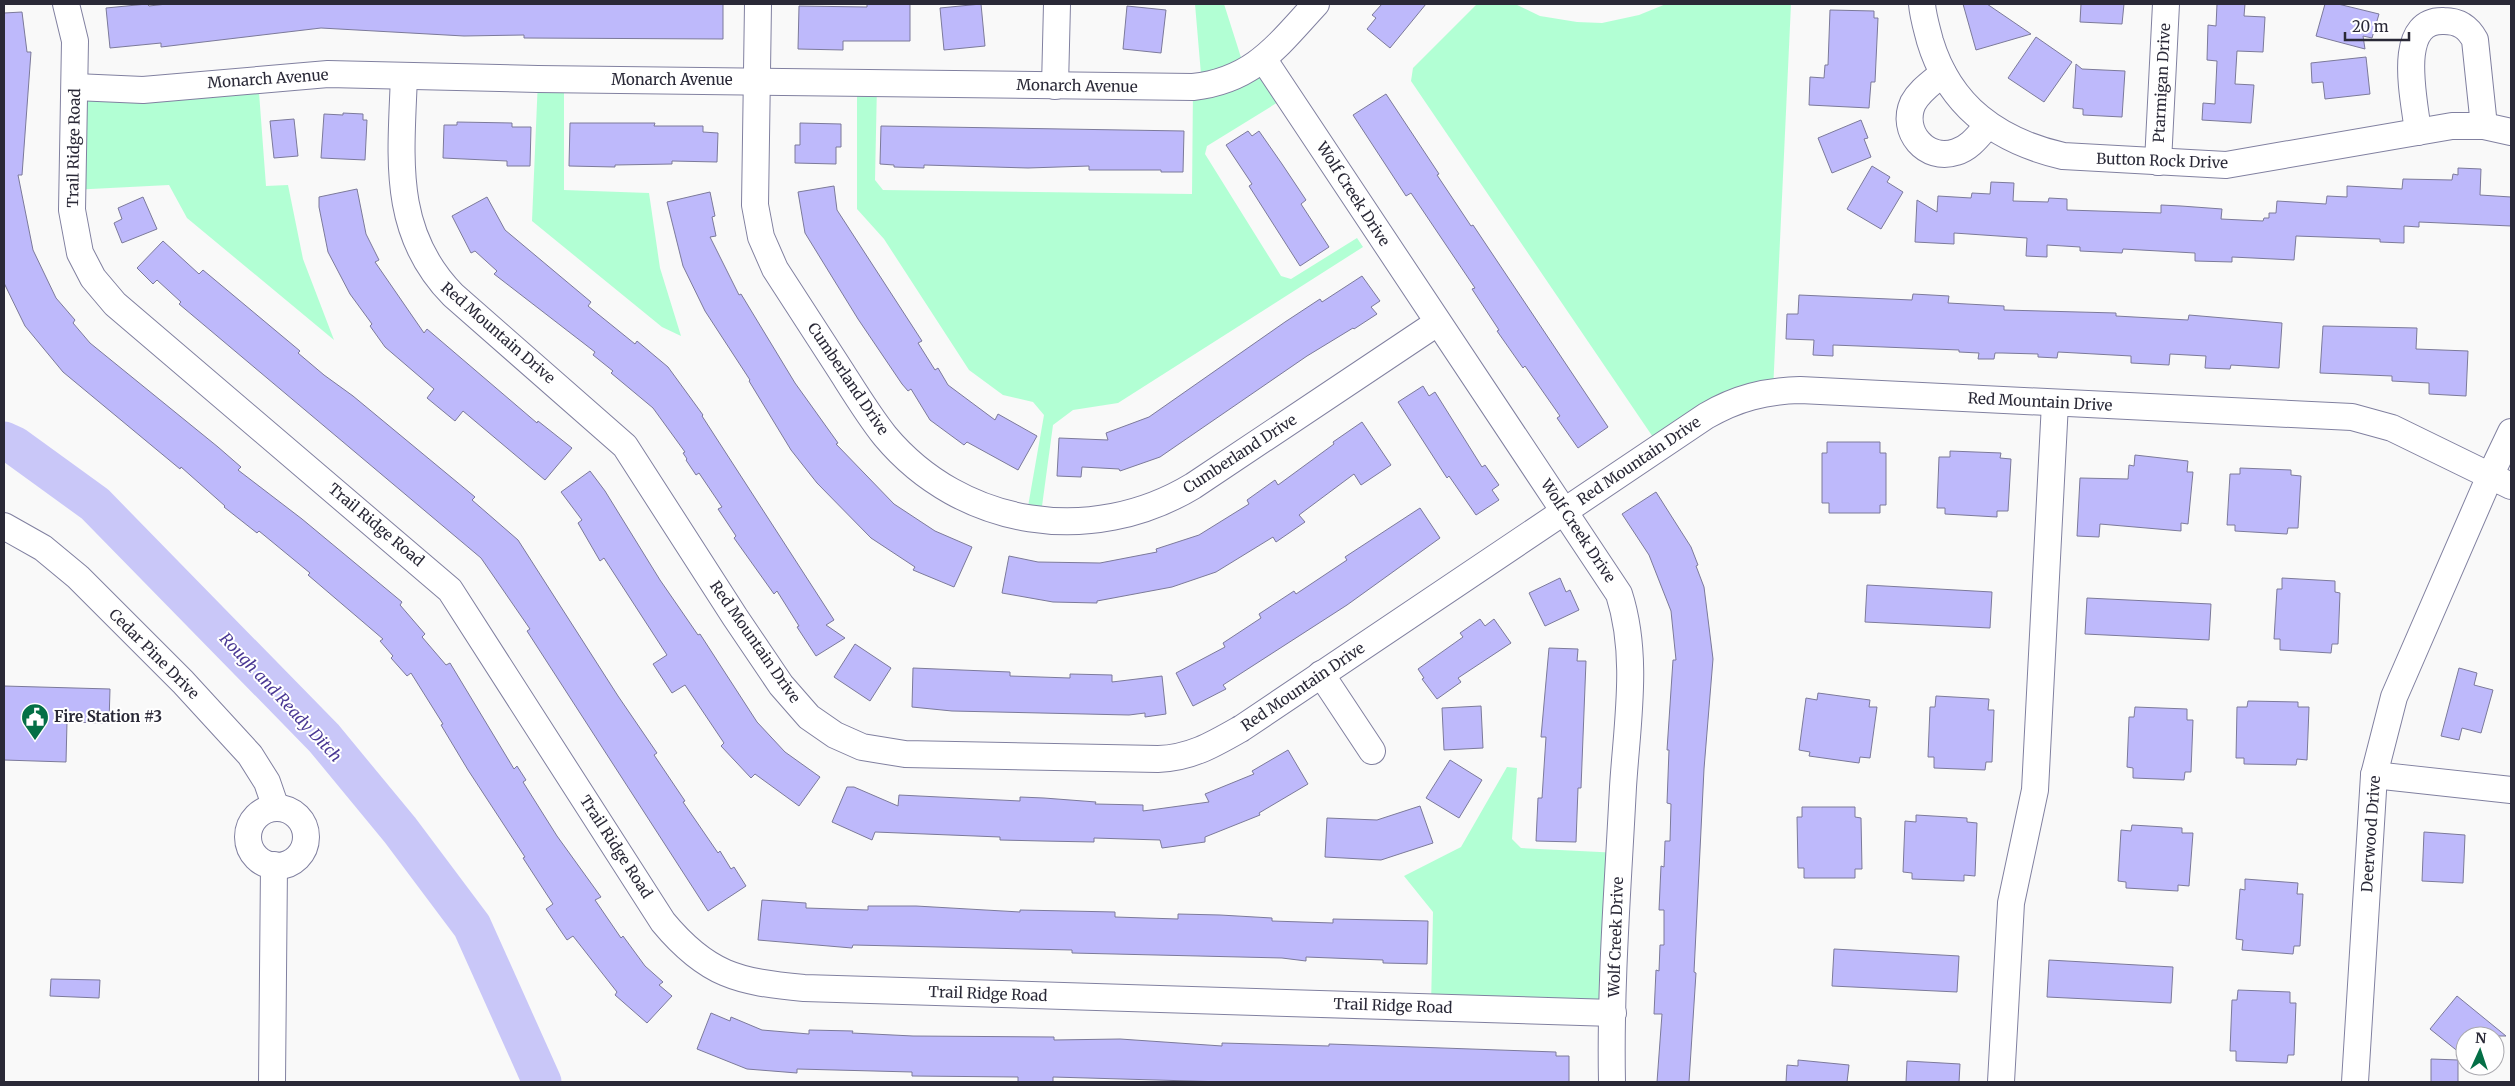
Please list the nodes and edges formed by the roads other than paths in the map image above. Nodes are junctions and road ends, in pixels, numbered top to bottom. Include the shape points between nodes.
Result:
1 (66, 4) edge
2 (758, 4) edge
3 (1057, 4) edge
4 (1316, 4) edge
5 (1922, 4) edge
6 (2166, 4) edge
7 (1264, 60) junction
8 (1943, 73) junction
9 (404, 76) junction
10 (756, 80) junction
11 (1055, 86) junction
12 (75, 87) junction
13 (1988, 125) junction
14 (2484, 126) junction
15 (2418, 132) junction
16 (2511, 132) edge
17 (2158, 162) junction
18 (1437, 323) junction
19 (2055, 403) junction
20 (2511, 432) edge
21 (2500, 481) edge
22 (1565, 511) junction
23 (4, 526) edge
24 (1321, 674) junction
25 (1372, 751) dead end
26 (2374, 775) junction
27 (2511, 790) edge
28 (276, 808) junction
29 (274, 865) junction
30 (1613, 1013) junction
31 (272, 1082) edge
32 (1612, 1082) edge
33 (2001, 1082) edge
34 (2355, 1082) edge

1 - 12 street, Trail Ridge Road via 75,41
2 - 10 street, Cumberland Drive
3 - 11 street
4 - 7 street, Monarch Avenue
5 - 8 street, Button Rock Drive via 1930,39
6 - 17 street, Ptarmigan Drive
7 - 11 street, Monarch Avenue via 1235,76 1202,86
7 - 18 street, Wolf Creek Drive
8 - 13 street, Button Rock Drive via 1960,100
8 - 13 street via 1914,102 1909,121 1915,140 1932,151 1951,153 1970,144
9 - 10 street, Monarch Avenue
9 - 12 street, Monarch Avenue via 328,74 144,90
9 - 24 street, Red Mountain Drive via 404,198 414,238 432,272 453,295 625,446 781,684 810,717 828,731 862,747 889,752 1172,759 1195,753 1224,738
10 - 11 street, Monarch Avenue
10 - 18 street, Cumberland Drive via 756,205 761,237 774,269 886,437 934,480 993,509 1033,520 1078,522 1122,516 1157,505 1194,486
12 - 30 street, Trail Ridge Road via 70,190 80,253 93,278 115,304 450,590 663,922 710,965 747,982 804,988
13 - 17 street, Button Rock Drive via 2024,144 2063,156
14 - 15 street, Button Rock Drive via 2452,126
14 - 15 street via 2475,40 2462,25 2440,21 2422,28 2411,50
14 - 16 street, Button Rock Drive
15 - 17 street, Button Rock Drive via 2226,165
18 - 22 street, Wolf Creek Drive
19 - 21 street, Red Mountain Drive via 2352,418 2392,428
19 - 22 street, Red Mountain Drive via 1800,390 1756,394 1706,416
19 - 33 street via 2035,790 2011,903
20 - 21 street, Deerwood Drive
21 - 26 street, Deerwood Drive via 2394,697
22 - 24 street, Red Mountain Drive
22 - 30 street, Wolf Creek Drive via 1615,586 1629,637 1631,662
23 - 28 street, Cedar Pine Drive via 43,548 78,577 183,682 250,755 267,782
24 - 25 street
26 - 27 street
26 - 34 street, Deerwood Drive
28 - 29 street via 258,814 248,831 251,850 264,863
28 - 29 street via 294,813 305,828 306,838 299,855 283,865
29 - 31 street
30 - 32 street, Wolf Creek Drive

